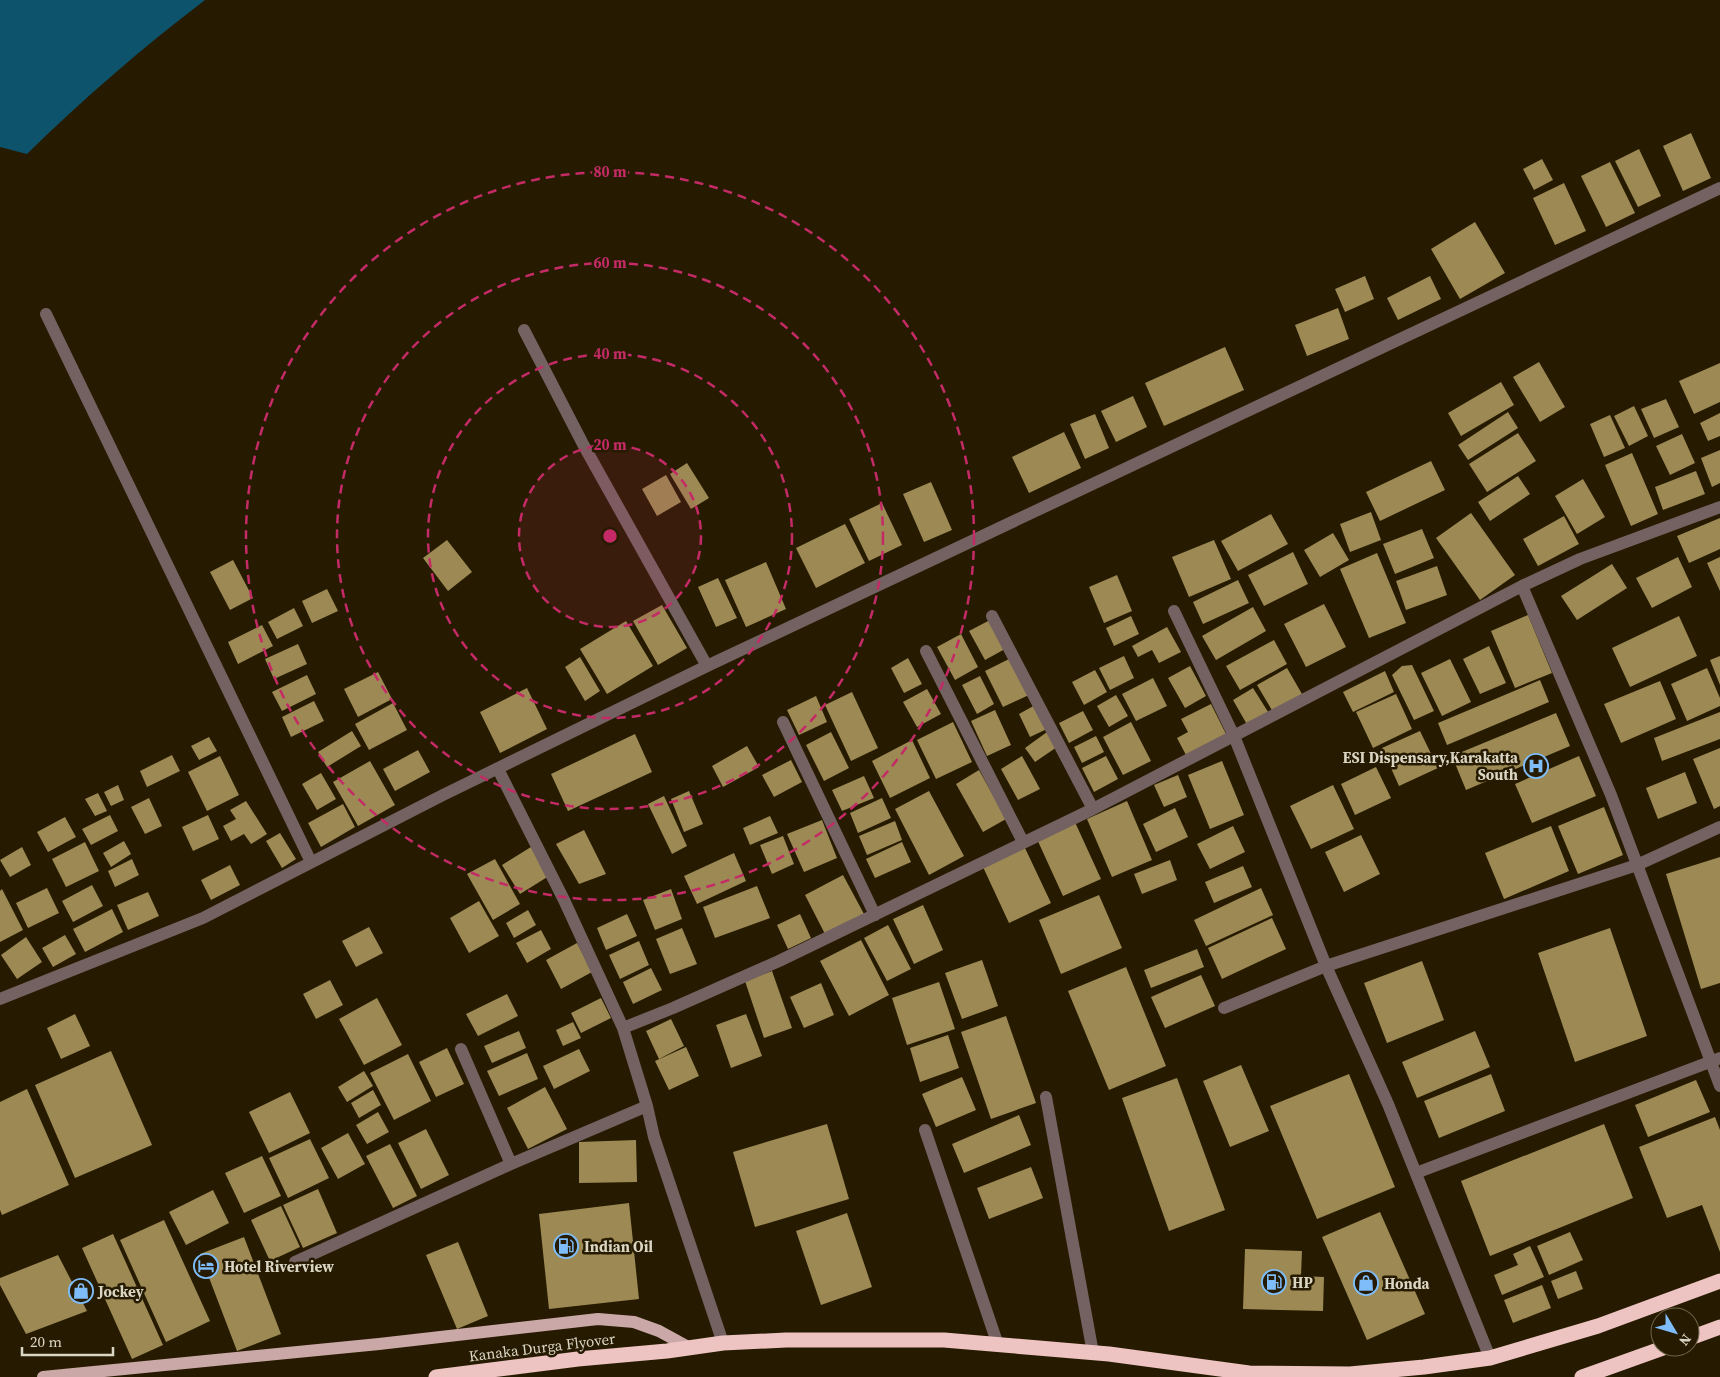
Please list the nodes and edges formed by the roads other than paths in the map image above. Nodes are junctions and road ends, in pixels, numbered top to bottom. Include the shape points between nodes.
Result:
1 (1720, 188) edge
2 (46, 314) dead end
3 (524, 330) dead end
4 (1720, 507) edge
5 (1522, 586) junction
6 (1174, 611) dead end
7 (992, 616) dead end
8 (926, 651) dead end
9 (706, 666) junction
10 (783, 722) dead end
11 (1234, 736) junction
12 (498, 769) junction
13 (1093, 809) junction
14 (1720, 827) edge
15 (1023, 842) junction
16 (311, 862) junction
17 (1637, 864) junction
18 (875, 915) junction
19 (1326, 966) junction
20 (0, 999) edge
21 (1224, 1008) dead end
22 (623, 1028) junction
23 (461, 1049) dead end
24 (1715, 1060) edge
25 (1720, 1086) edge
26 (1046, 1097) dead end
27 (647, 1106) junction
28 (925, 1130) dead end
29 (511, 1164) junction
30 (1416, 1173) junction
31 (295, 1262) dead end
32 (1720, 1281) edge
33 (1720, 1327) edge
34 (1700, 1334) edge
35 (723, 1344) junction
36 (998, 1345) junction
37 (690, 1348) junction
38 (1093, 1353) junction
39 (1650, 1353) edge
40 (1490, 1358) junction
41 (43, 1377) edge
42 (436, 1377) edge
43 (1582, 1377) edge

1 - 9 street
2 - 16 street
3 - 9 street
4 - 5 street via 1580,559
5 - 11 street
5 - 17 street
6 - 11 street
7 - 13 street
8 - 15 street
9 - 12 street
10 - 18 street
11 - 13 street
11 - 19 street
12 - 16 street
12 - 22 street via 564,900
13 - 15 street
14 - 17 street
15 - 18 street
16 - 20 street via 203,918
17 - 19 street
17 - 24 street
18 - 22 street
19 - 21 street
19 - 30 street
22 - 27 street
23 - 29 street
24 - 25 street
24 - 30 street
26 - 38 street
27 - 29 street
27 - 35 street via 654,1137
28 - 36 street
29 - 31 street
30 - 40 street
32 - 40 highway, Kanaka Durga Flyover via 1598,1326
33 - 34 highway
35 - 36 highway, Kanaka Durga Flyover via 786,1340 944,1340
35 - 37 highway, Kanaka Durga Flyover
36 - 38 highway, Kanaka Durga Flyover
37 - 41 main road via 634,1322 598,1319
37 - 42 highway, Kanaka Durga Flyover
38 - 40 highway, Kanaka Durga Flyover via 1249,1372 1350,1374
39 - 43 highway

